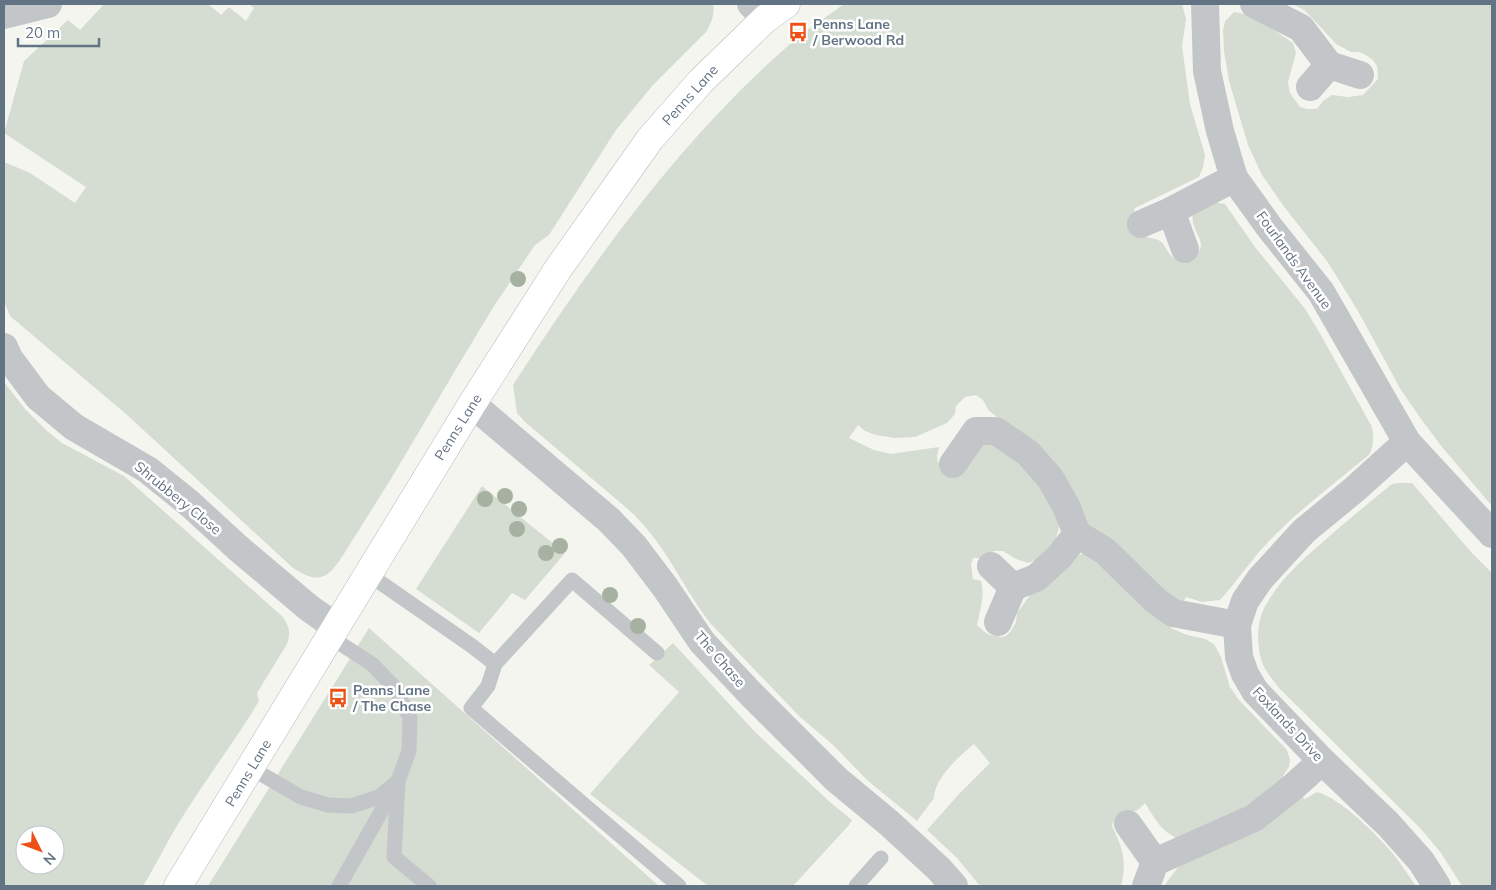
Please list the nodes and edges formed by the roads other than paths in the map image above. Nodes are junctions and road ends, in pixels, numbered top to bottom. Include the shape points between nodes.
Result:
1 (48, 4) edge
2 (1205, 4) edge
3 (1254, 4) edge
4 (767, 9) edge
5 (4, 15) edge
6 (1329, 65) junction
7 (1360, 75) dead end
8 (1310, 87) dead end
9 (1234, 178) junction
10 (1171, 211) junction
11 (1141, 224) dead end
12 (1185, 249) dead end
13 (4, 347) edge
14 (472, 404) junction
15 (1408, 442) junction
16 (953, 464) dead end
17 (1077, 534) junction
18 (1492, 534) edge
19 (991, 566) dead end
20 (368, 574) junction
21 (1013, 587) junction
22 (998, 622) dead end
23 (1237, 625) junction
24 (333, 632) junction
25 (657, 654) dead end
26 (495, 664) junction
27 (1322, 761) junction
28 (251, 768) junction
29 (398, 781) junction
30 (1128, 824) dead end
31 (881, 858) dead end
32 (1150, 874) edge
33 (178, 886) edge
34 (339, 886) edge
35 (429, 886) edge
36 (679, 886) edge
37 (856, 886) edge
38 (954, 886) edge
39 (1437, 886) edge

1 - 5 street
2 - 9 street, Fourlands Avenue via 1207,71
3 - 6 street via 1301,28
4 - 14 main road, Penns Lane via 650,140 558,270
6 - 7 street
6 - 8 street
9 - 10 street
9 - 15 street, Fourlands Avenue via 1321,292
10 - 11 street
10 - 12 street
13 - 24 street, Shrubbery Close via 45,403 74,427 148,470
14 - 20 main road, Penns Lane
14 - 38 street, The Chase via 609,520 634,546 702,642 750,693 836,779 911,842
15 - 18 street, Fourlands Avenue
15 - 23 street, Foxlands Drive via 1304,531 1260,579 1245,601
16 - 17 street via 972,422 996,432 1028,453 1050,478
17 - 21 street via 1059,557 1036,578
17 - 23 street via 1105,551 1173,614
19 - 21 street
20 - 24 main road, Penns Lane
20 - 26 lane
21 - 22 street
23 - 27 street, Foxlands Drive via 1239,657 1255,691
24 - 28 main road, Penns Lane
24 - 29 lane via 395,688 410,718 409,752
25 - 26 lane via 572,580
26 - 36 lane via 488,686 471,708
27 - 32 street via 1254,818
27 - 39 street, Foxlands Drive via 1388,824 1421,861
28 - 29 lane via 301,798 328,806 351,806 379,797
28 - 33 main road, Penns Lane
29 - 34 lane
29 - 35 lane via 394,857
30 - 32 street
31 - 37 lane

